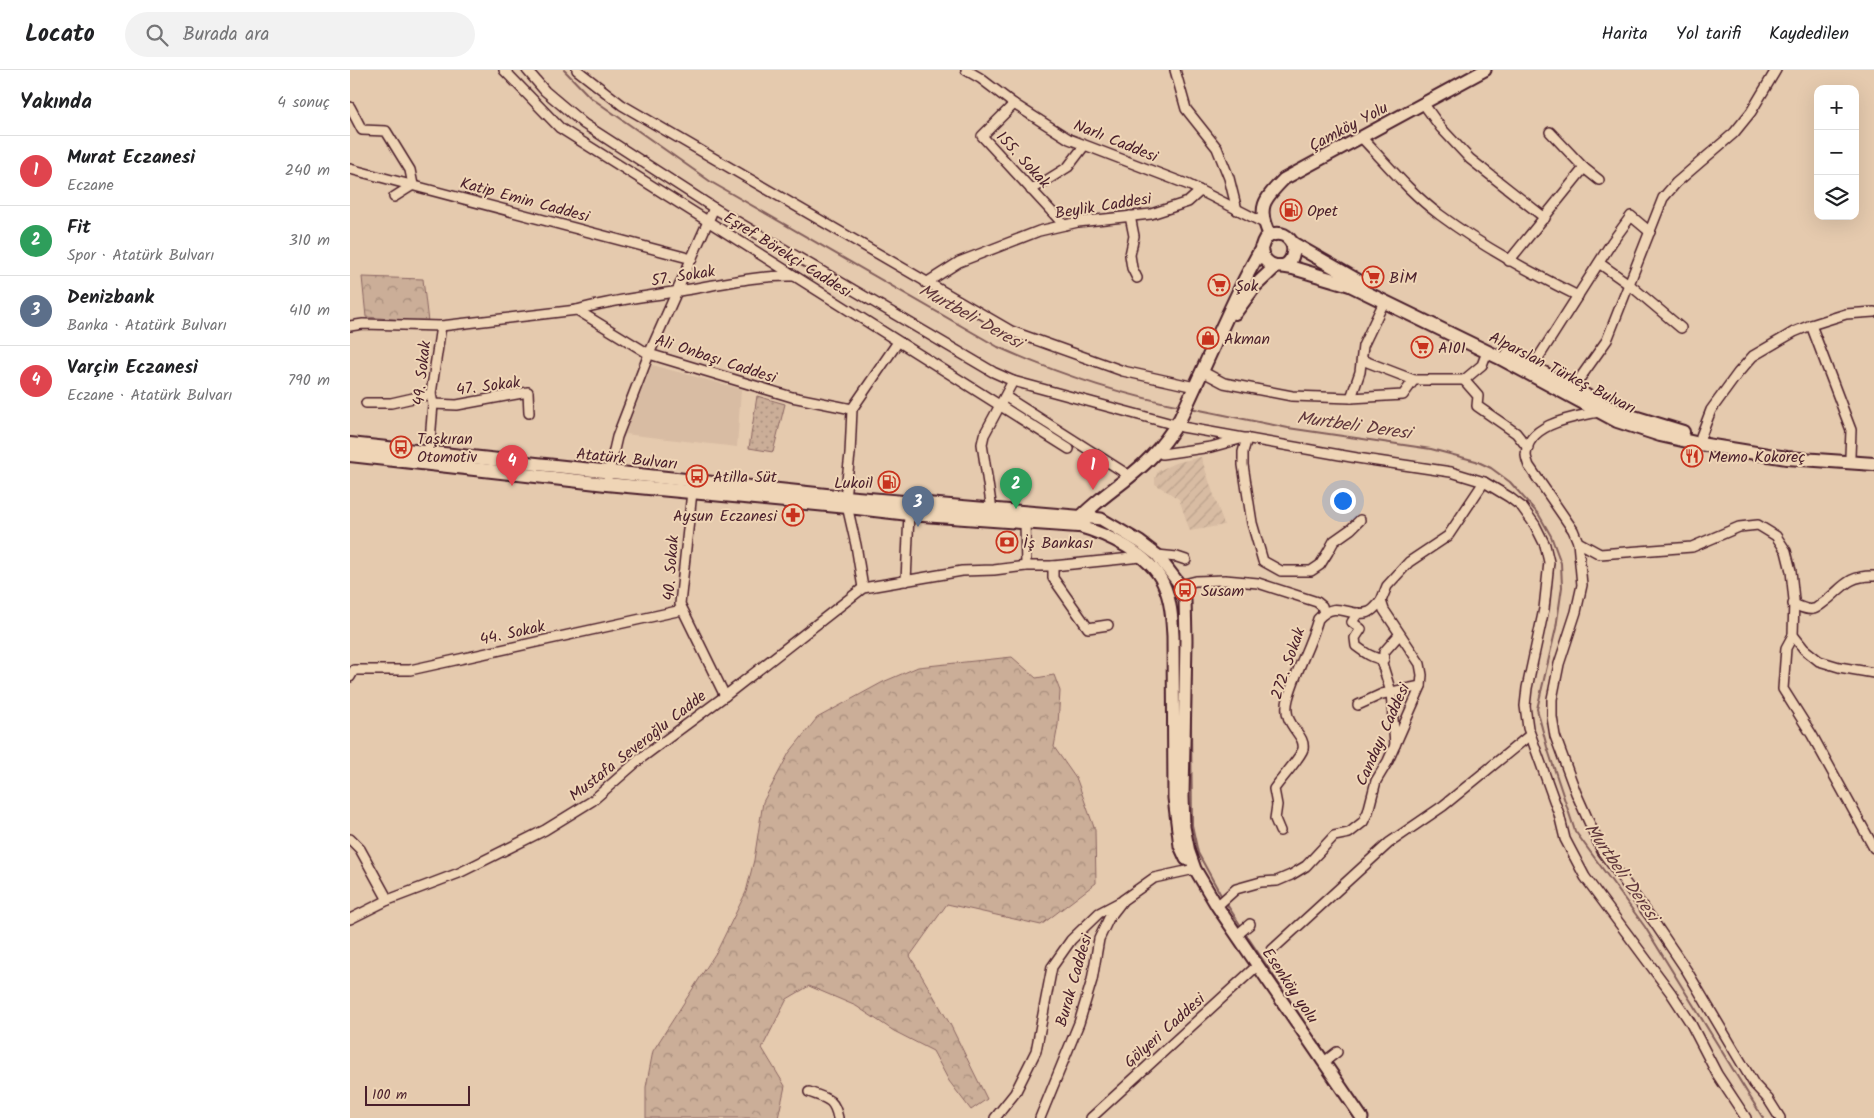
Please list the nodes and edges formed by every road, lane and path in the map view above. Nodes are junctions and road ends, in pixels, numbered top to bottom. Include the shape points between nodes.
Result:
1 (504, 70) edge
2 (527, 70) edge
3 (577, 70) edge
4 (966, 70) edge
5 (1175, 70) edge
6 (1485, 70) edge
7 (1776, 70) edge
8 (1423, 103) junction
9 (1014, 104) junction
10 (350, 107) edge
11 (1550, 132) dead end
12 (1361, 137) junction
13 (1084, 146) junction
14 (1584, 168) junction
15 (350, 169) edge
16 (1599, 180) dead end
17 (413, 186) junction
18 (1031, 190) junction
19 (1199, 190) junction
20 (394, 196) dead end
21 (1237, 210) junction
22 (711, 216) junction
23 (1130, 216) junction
24 (1545, 218) junction
25 (1264, 223) junction
26 (1064, 225) junction
27 (1650, 232) junction
28 (1270, 236) junction
29 (1292, 243) junction
30 (1261, 248) junction
31 (692, 259) junction
32 (1510, 261) junction
33 (1599, 263) junction
34 (1278, 266) junction
35 (794, 276) junction
36 (1137, 278) dead end
37 (926, 283) junction
38 (1630, 285) junction
39 (677, 292) junction
40 (1578, 296) junction
41 (1384, 302) junction
42 (577, 310) junction
43 (1874, 312) edge
44 (1811, 325) junction
45 (350, 326) edge
46 (441, 326) junction
47 (1680, 328) dead end
48 (898, 342) junction
49 (1488, 352) junction
50 (649, 354) junction
51 (1362, 360) junction
52 (1533, 366) junction
53 (1207, 374) junction
54 (1013, 380) junction
55 (1414, 380) junction
56 (1464, 380) junction
57 (1198, 387) junction
58 (1573, 388) junction
59 (431, 394) junction
60 (1351, 398) junction
61 (1003, 401) junction
62 (366, 403) dead end
63 (433, 404) junction
64 (852, 408) junction
65 (1598, 412) junction
66 (529, 413) dead end
67 (1180, 423) junction
68 (1701, 436) junction
69 (1247, 438) junction
70 (350, 444) edge
71 (1528, 448) junction
72 (1069, 449) dead end
73 (429, 453) junction
74 (1162, 454) junction
75 (350, 456) edge
76 (1850, 456) junction
77 (1874, 456) edge
78 (1874, 464) edge
79 (1130, 476) junction
80 (608, 478) junction
81 (1484, 482) junction
82 (692, 492) junction
83 (847, 502) junction
84 (992, 510) junction
85 (909, 514) junction
86 (1086, 519) junction
87 (1360, 520) dead end
88 (1025, 522) junction
89 (1578, 542) junction
90 (1157, 554) junction
91 (1141, 557) junction
92 (1186, 560) dead end
93 (1026, 566) junction
94 (1053, 566) junction
95 (1874, 576) edge
96 (906, 581) junction
97 (1180, 585) junction
98 (863, 588) junction
99 (1381, 601) junction
100 (1794, 604) junction
101 (682, 610) junction
102 (1324, 613) junction
103 (1358, 613) junction
104 (1108, 625) dead end
105 (1399, 634) junction
106 (1793, 635) junction
107 (1381, 660) junction
108 (1874, 673) edge
109 (350, 677) edge
110 (1421, 686) junction
111 (1391, 692) junction
112 (725, 696) junction
113 (1358, 706) dead end
114 (1530, 735) junction
115 (1395, 746) junction
116 (1280, 831) dead end
117 (350, 839) edge
118 (1874, 848) edge
119 (1195, 869) junction
120 (388, 900) junction
121 (1123, 900) junction
122 (1222, 902) junction
123 (350, 919) edge
124 (1272, 950) dead end
125 (1258, 966) junction
126 (809, 1092) dead end
127 (838, 1118) edge
128 (995, 1118) edge
129 (1040, 1118) edge
130 (1091, 1118) edge
131 (1362, 1118) edge
132 (1746, 1118) edge
133 (1780, 1118) edge

1 - 22 street, Eşref Börekçi Caddesi via 560,128
2 - 22 street via 545,91 584,124
3 - 37 street via 622,105
4 - 9 street, Narlı Caddesi
5 - 21 street via 1186,109 1217,148
6 - 8 street, Çamköy Yolu
7 - 27 street via 1734,133 1663,198
8 - 12 street, Çamköy Yolu
8 - 24 street via 1470,159
9 - 13 street, Narlı Caddesi
9 - 18 street, 155. Sokak via 982,136
10 - 17 street via 362,130 386,131 410,170
11 - 14 street
12 - 25 street, Çamköy Yolu via 1284,179 1264,201
12 - 32 street via 1439,215
13 - 18 street via 1068,167
13 - 19 street, Narlı Caddesi
14 - 16 street
14 - 24 street
15 - 17 street, Katip Emin Caddesi
17 - 20 street
17 - 31 street, Katip Emin Caddesi
18 - 26 street, 155. Sokak
19 - 21 street, Narlı Caddesi
19 - 23 street, Beylik Caddesi via 1188,202 1151,214
21 - 25 street, Narlı Caddesi
22 - 31 street
22 - 35 street, Eşref Börekçi Caddesi
22 - 54 street
23 - 26 street, Beylik Caddesi
23 - 36 street via 1134,236 1130,255
24 - 32 street
25 - 28 street, Çamköy Yolu
26 - 37 street, Beylik Caddesi via 1039,231 959,262
27 - 33 street via 1631,216
27 - 38 street
28 - 29 main road via 1285,236
28 - 30 main road
29 - 34 main road via 1292,258
29 - 52 main road, Alparslan Türkeş Bulvarı via 1354,279
30 - 34 main road via 1263,258
30 - 57 main road
31 - 39 street
32 - 40 street
33 - 38 street
33 - 40 street
34 - 41 main road, Alparslan Türkeş Bulvarı via 1350,285
34 - 53 main road via 1255,286 1238,308
35 - 39 street, 57. Sokak via 773,275
35 - 48 street, Eşref Börekçi Caddesi
37 - 57 street via 1011,331 1123,371
38 - 47 street
38 - 58 street via 1607,340
39 - 42 street, 57. Sokak via 602,302
39 - 50 street
40 - 52 street
41 - 49 main road, Alparslan Türkeş Bulvarı
41 - 51 street via 1363,346
42 - 46 street
42 - 50 street, Ali Onbaşı Caddesi
43 - 44 street via 1846,314
44 - 68 street via 1753,356 1710,410
44 - 76 street via 1851,430
45 - 46 street
46 - 59 street, 49. Sokak
48 - 61 street, Eşref Börekçi Caddesi
48 - 64 street
49 - 56 street via 1482,365
49 - 65 main road, Alparslan Türkeş Bulvarı
50 - 64 street, Ali Onbaşı Caddesi via 792,397
50 - 80 street via 618,437
51 - 55 street
51 - 60 street
52 - 58 main road, Alparslan Türkeş Bulvarı
53 - 57 main road
53 - 60 street via 1224,383 1292,396
54 - 61 street
54 - 67 street
55 - 56 street
55 - 60 street via 1403,395
56 - 71 street via 1478,396 1477,406 1516,433
57 - 67 main road
58 - 68 main road, Alparslan Türkeş Bulvarı via 1624,414
59 - 62 street via 391,403
59 - 63 street, 49. Sokak
61 - 72 street, Eşref Börekçi Caddesi
61 - 79 street, Eşref Börekçi Caddesi
61 - 84 street via 982,444
63 - 66 street, 47. Sokak via 457,405 528,392
63 - 73 street, 49. Sokak
64 - 83 street
65 - 71 street via 1544,428 1533,437
65 - 78 main road, Alparslan Türkeş Bulvarı via 1660,435 1700,444 1794,459
67 - 69 street
67 - 74 main road
67 - 79 main road via 1152,457
68 - 76 main road, Alparslan Türkeş Bulvarı via 1768,448
69 - 74 street
69 - 81 street via 1433,468
69 - 87 street via 1243,465 1252,523 1263,561 1281,571 1311,571 1320,565 1334,540
70 - 73 main road, Atatürk Bulvarı
71 - 89 street via 1529,466
73 - 80 main road, Atatürk Bulvarı
74 - 86 main road
75 - 80 main road, Atatürk Bulvarı
76 - 77 main road, Alparslan Türkeş Bulvarı
79 - 86 main road
80 - 82 main road, Atatürk Bulvarı
80 - 83 main road, Atatürk Bulvarı
81 - 99 street via 1448,536 1409,562 1387,586
81 - 114 street via 1522,507 1545,545 1548,562 1544,609 1527,688
82 - 83 main road, Atatürk Bulvarı
82 - 101 street, 40. Sokak via 682,576
83 - 84 main road, Atatürk Bulvarı
83 - 85 main road, Atatürk Bulvarı
83 - 98 street
84 - 86 main road, Atatürk Bulvarı
85 - 88 main road, Atatürk Bulvarı
85 - 96 street
86 - 88 main road, Atatürk Bulvarı
86 - 90 street via 1101,519
86 - 91 street
88 - 93 street
89 - 100 street via 1600,554 1667,550 1692,547 1740,527 1758,525 1776,536 1786,551
89 - 133 street via 1582,585 1552,699 1555,736 1602,851 1687,971 1754,1084
90 - 92 street
90 - 97 street
91 - 94 street
91 - 119 street via 1163,582 1171,610 1176,826 1186,859
93 - 94 street
93 - 96 street via 962,571
94 - 104 street via 1053,578 1088,628
95 - 100 street via 1842,585 1813,609
96 - 98 street
97 - 102 street via 1225,580 1258,583 1318,602
97 - 119 street via 1185,600 1186,640 1184,827
98 - 112 street, Mustafa Severoğlu Cadde
99 - 103 street via 1370,611
99 - 105 street, Candayı Caddesi
100 - 106 street
101 - 109 street, 44. Sokak via 410,670 354,670
101 - 112 street, 40. Sokak
102 - 103 street, 272. Sokak via 1331,609
102 - 116 street, 272. Sokak via 1318,619 1288,700 1287,719 1302,738 1303,748 1300,757 1274,789 1275,818
103 - 107 street via 1352,622 1361,629 1355,638 1356,646
105 - 107 street
105 - 110 street, Candayı Caddesi via 1420,664
106 - 108 street via 1819,661
106 - 118 street via 1786,648 1783,689
107 - 111 street
110 - 111 street
110 - 115 street, Candayı Caddesi
111 - 113 street
111 - 115 street
112 - 120 street, Mustafa Severoğlu Cadde via 569,816 459,873
114 - 124 street via 1443,806 1390,843
114 - 132 street via 1565,838 1585,877 1671,992
115 - 122 street, Candayı Caddesi via 1376,781 1363,822 1349,833 1334,836 1306,866 1291,876 1236,889
117 - 120 street via 360,849
119 - 121 street, Burak Caddesi via 1154,878
119 - 122 street, Esenköy yolu
120 - 123 street, Mustafa Severoğlu Cadde
121 - 128 street via 1099,913 1071,940 1052,967 1036,1051 1015,1092
121 - 129 street, Burak Caddesi via 1099,938 1092,980 1079,1023
122 - 125 street, Esenköy yolu via 1244,930
125 - 130 street, Gölyeri Caddesi
125 - 131 street, Esenköy yolu via 1330,1058
126 - 127 street via 831,1100

